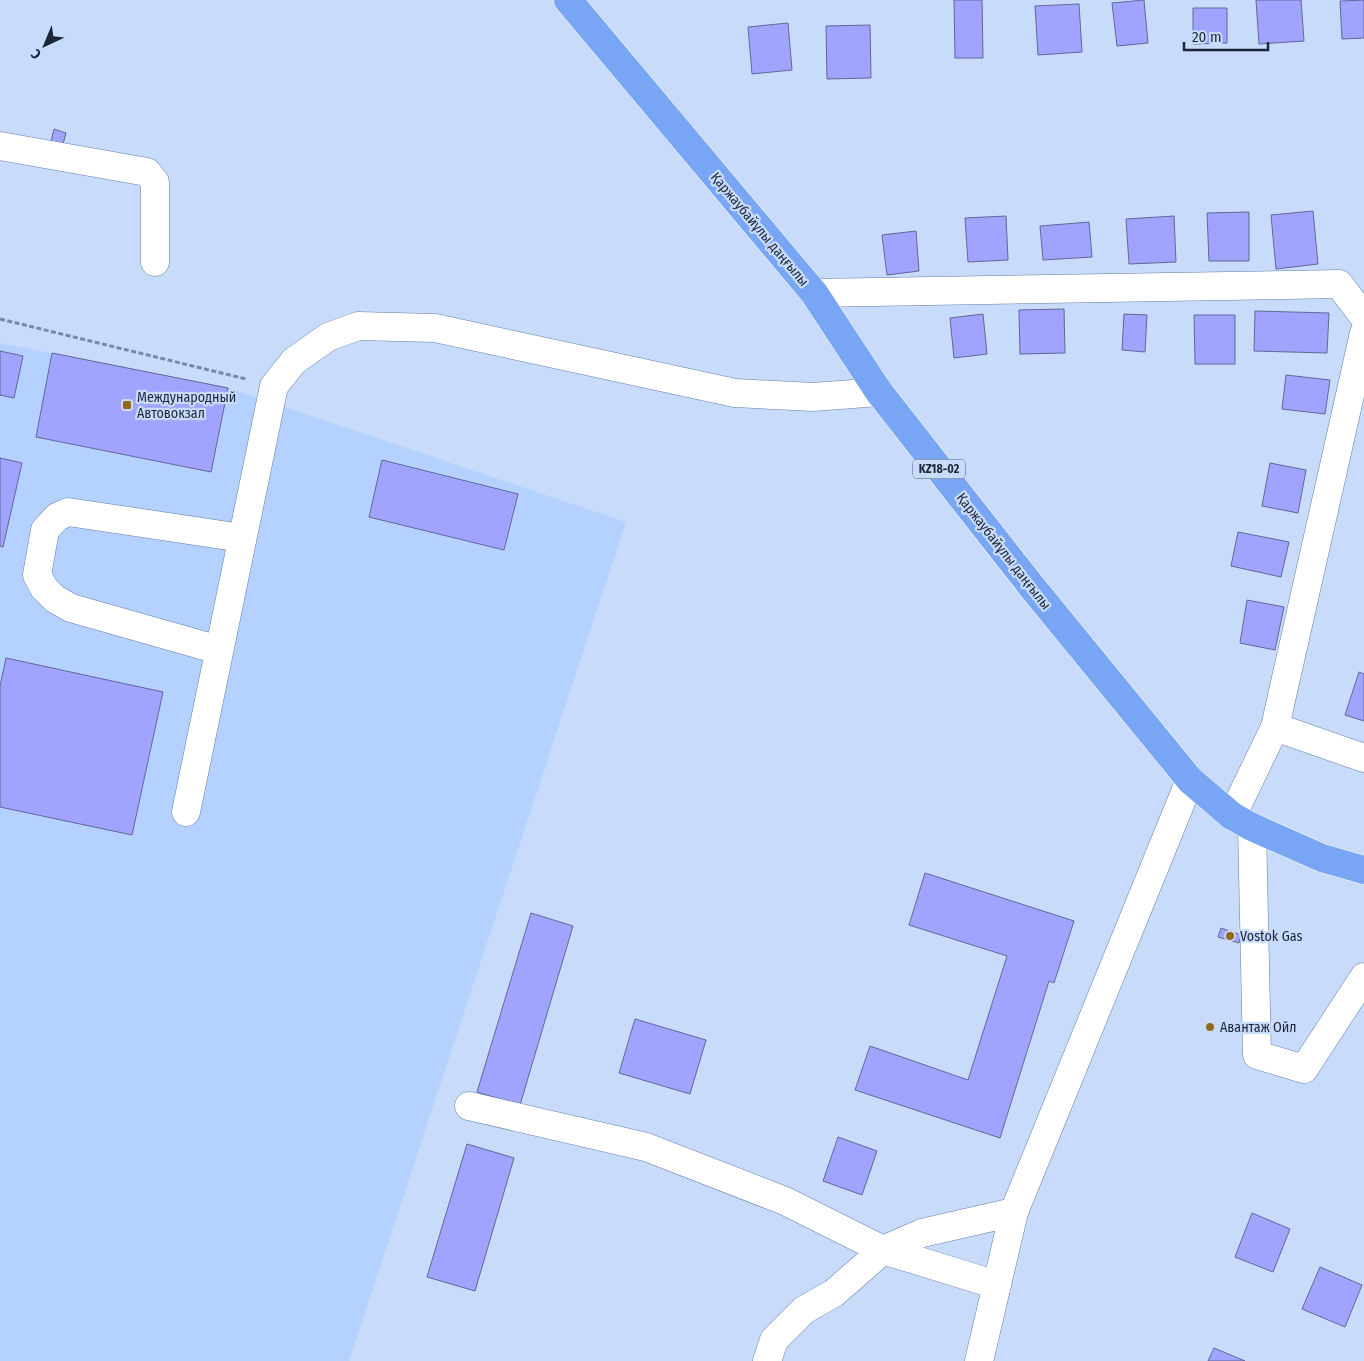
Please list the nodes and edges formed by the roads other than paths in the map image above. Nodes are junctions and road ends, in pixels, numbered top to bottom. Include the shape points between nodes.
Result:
1 (568, 0) edge
2 (0, 146) edge
3 (155, 262) dead end
4 (814, 293) junction
5 (1364, 317) edge
6 (1364, 333) edge
7 (879, 392) junction
8 (242, 538) junction
9 (219, 650) junction
10 (1274, 727) junction
11 (1364, 758) edge
12 (1190, 780) junction
13 (186, 812) dead end
14 (1242, 822) junction
15 (1364, 870) edge
16 (1364, 977) edge
17 (469, 1106) dead end
18 (1014, 1212) junction
19 (883, 1250) junction
20 (997, 1285) junction
21 (767, 1361) edge
22 (979, 1361) edge

1 - 4 highway, Қаржаубайұлы даңғылы / KZ18-02
2 - 3 street via 148,172 155,182
4 - 5 street via 1339,284
4 - 7 highway, Қаржаубайұлы даңғылы / KZ18-02
6 - 10 street
7 - 8 street via 813,397 735,392 436,328 358,326 328,337 294,361 274,386
7 - 12 highway, Қаржаубайұлы даңғылы / KZ18-02 via 1032,587
8 - 9 street
8 - 9 street via 68,512 57,517 45,530 37,575 44,588 56,598 71,608
9 - 13 street
10 - 11 street
10 - 14 street
12 - 14 highway, Қаржаубайұлы даңғылы / KZ18-02
12 - 18 street
14 - 15 highway, Қаржаубайұлы даңғылы / KZ18-02 via 1322,858
14 - 16 street via 1257,1055 1304,1069
17 - 19 street via 646,1147 785,1200
18 - 19 street via 922,1232
18 - 20 street
19 - 20 street
19 - 21 street via 834,1293 804,1310 774,1340
20 - 22 street

